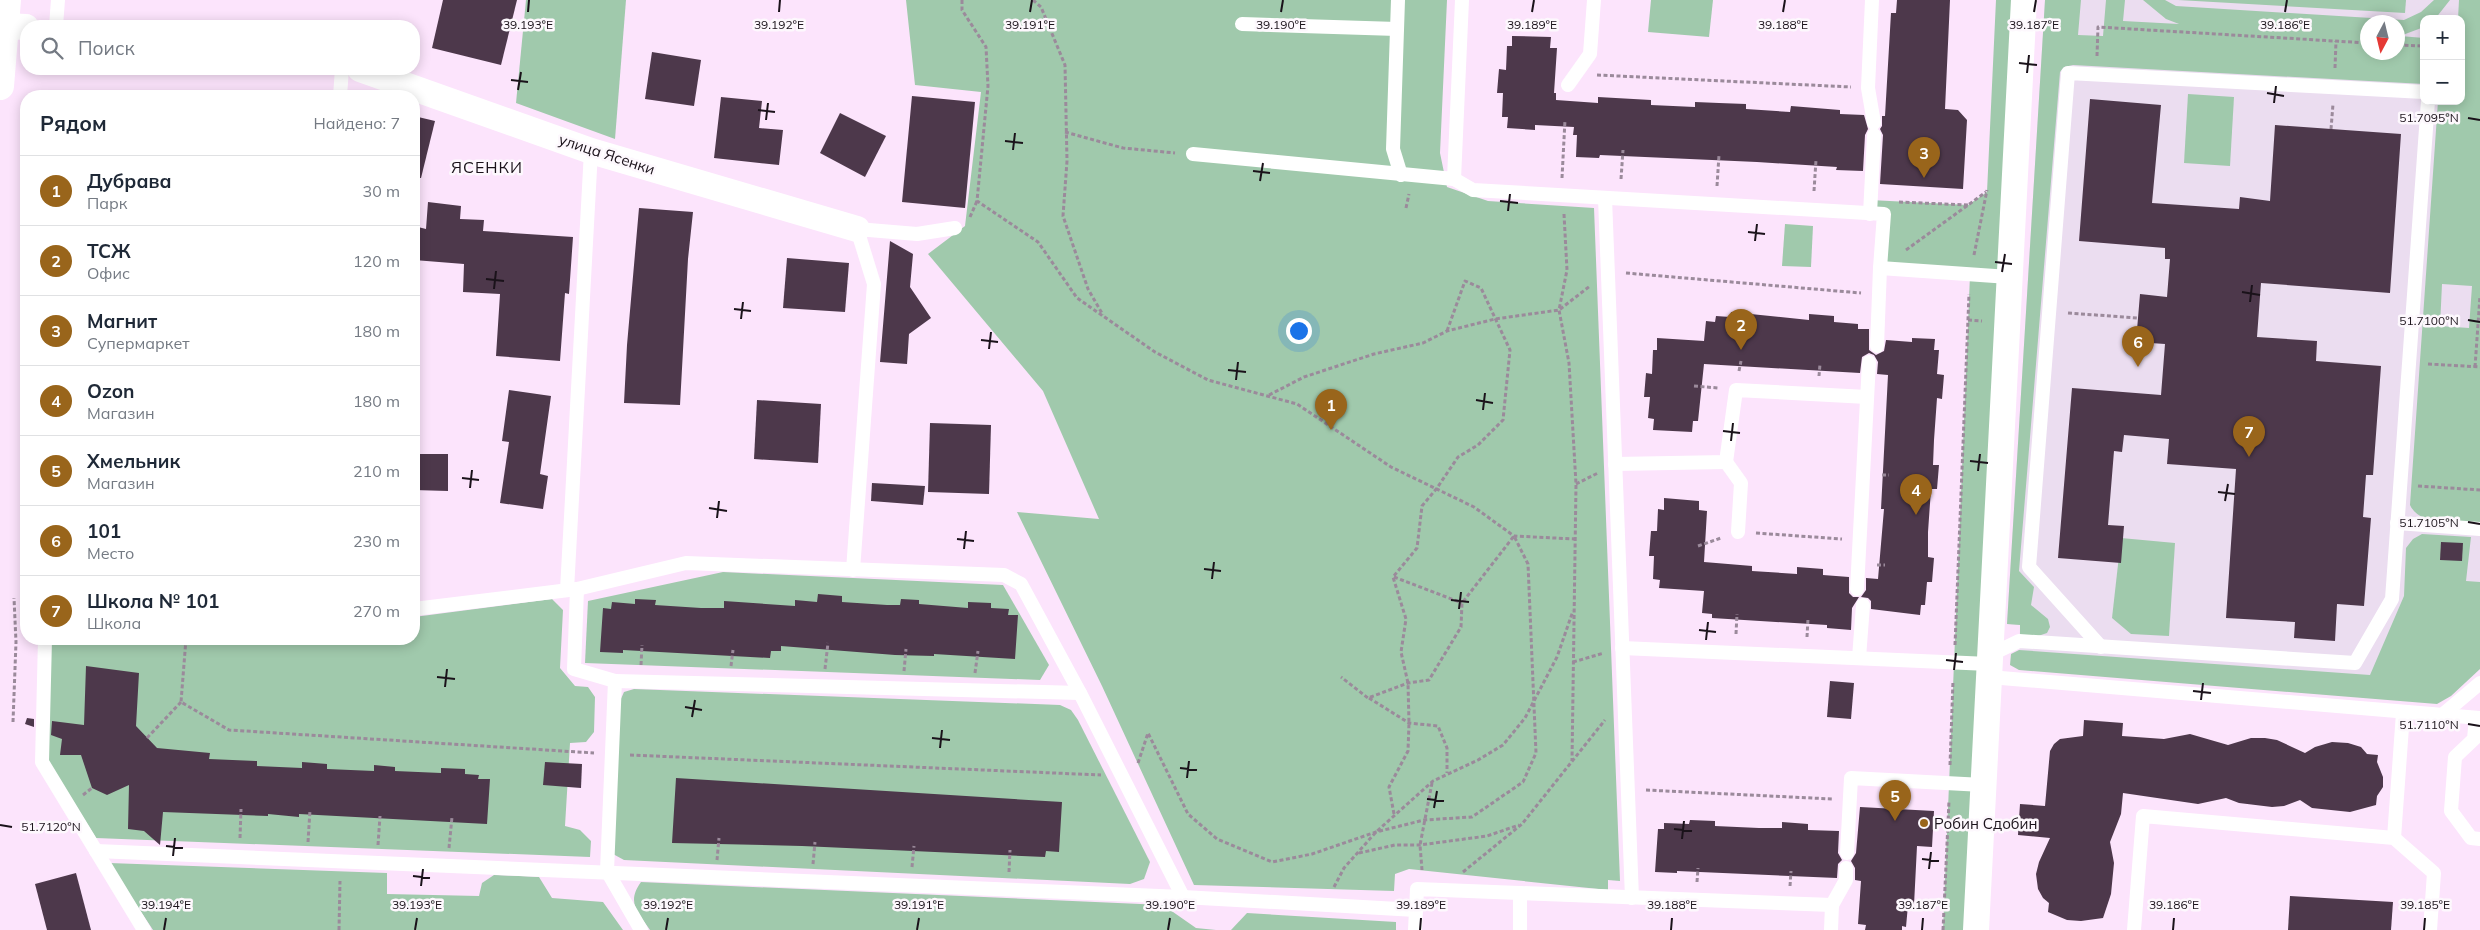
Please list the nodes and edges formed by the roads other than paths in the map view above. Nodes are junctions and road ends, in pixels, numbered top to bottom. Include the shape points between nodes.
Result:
1 (58, 0) edge
2 (1398, 0) edge
3 (1462, 0) edge
4 (1594, 0) edge
5 (1872, 0) edge
6 (2024, 0) edge
7 (13, 18) edge
8 (56, 20) edge
9 (1242, 24) dead end
10 (1397, 29) junction
11 (342, 75) edge
12 (377, 75) edge
13 (1573, 80) road end
14 (0, 86) edge
15 (340, 90) edge
16 (419, 90) edge
17 (420, 90) edge
18 (2420, 92) edge
19 (2428, 105) edge
20 (591, 151) junction
21 (1193, 154) road end
22 (1401, 175) junction
23 (1454, 179) junction
24 (1605, 198) junction
25 (1870, 207) junction
26 (955, 228) dead end
27 (857, 229) junction
28 (1880, 268) junction
29 (2009, 277) junction
30 (1877, 346) dead end
31 (1869, 362) dead end
32 (1867, 397) junction
33 (1726, 462) junction
34 (1615, 464) junction
35 (2397, 523) junction
36 (2480, 529) edge
37 (1738, 532) road end
38 (853, 570) junction
39 (572, 589) junction
40 (1857, 589) dead end
41 (1863, 605) dead end
42 (420, 609) edge
43 (45, 645) edge
44 (2101, 647) junction
45 (1622, 648) junction
46 (1859, 658) junction
47 (1990, 666) junction
48 (616, 681) junction
49 (2480, 683) edge
50 (1080, 693) junction
51 (2403, 713) junction
52 (2440, 716) junction
53 (2478, 718) edge
54 (1983, 785) junction
55 (2394, 838) junction
56 (2480, 838) edge
57 (96, 851) junction
58 (1847, 853) dead end
59 (1846, 868) dead end
60 (607, 871) junction
61 (1520, 893) junction
62 (1183, 897) junction
63 (1632, 898) junction
64 (1832, 905) junction
65 (1416, 910) junction
66 (144, 930) edge
67 (641, 930) edge
68 (1415, 930) edge
69 (1520, 930) edge
70 (1831, 930) edge
71 (1976, 930) edge
72 (2134, 930) edge
73 (2430, 930) edge

1 - 8 lane
2 - 10 lane
3 - 23 lane
4 - 13 lane via 1590,54
5 - 25 lane via 1868,88 1874,129
6 - 29 street
7 - 14 main road
9 - 10 lane
10 - 22 lane via 1393,149
11 - 15 lane
12 - 16 street, улица Ясенки
17 - 20 street, улица Ясенки
18 - 44 lane via 2068,73 2029,567
19 - 35 lane
20 - 27 street, улица Ясенки
20 - 39 lane
21 - 22 lane
22 - 23 lane
23 - 24 lane via 1473,190
24 - 25 lane via 1813,210
24 - 34 lane
25 - 28 lane via 1884,214
26 - 27 lane via 916,234
27 - 38 lane via 874,284
28 - 29 lane
28 - 30 lane
29 - 47 street
31 - 32 lane
32 - 33 lane via 1736,390
32 - 40 lane
33 - 34 lane
33 - 37 lane via 1740,483
34 - 45 lane
35 - 36 lane
35 - 44 lane via 2392,599 2355,663
38 - 39 lane via 686,563
38 - 50 lane via 1004,575 1021,584
39 - 42 lane
39 - 48 lane via 574,669
41 - 46 lane
43 - 57 lane via 42,762
44 - 47 lane via 2019,641
45 - 46 lane
45 - 63 lane
46 - 47 lane
47 - 51 lane
47 - 54 street
48 - 50 lane
48 - 60 lane
49 - 52 lane
50 - 62 lane
51 - 52 lane
51 - 55 lane
52 - 53 lane
53 - 56 lane via 2474,739 2455,757 2451,811 2471,838
54 - 58 lane via 1851,778
54 - 71 street
55 - 72 lane via 2143,816
55 - 73 lane via 2434,873
57 - 60 lane
57 - 66 lane
59 - 64 lane via 1846,880
60 - 62 lane
60 - 67 lane
61 - 63 lane
61 - 65 lane via 1416,889
61 - 69 lane
62 - 65 lane
63 - 64 lane
64 - 70 lane
65 - 68 lane

